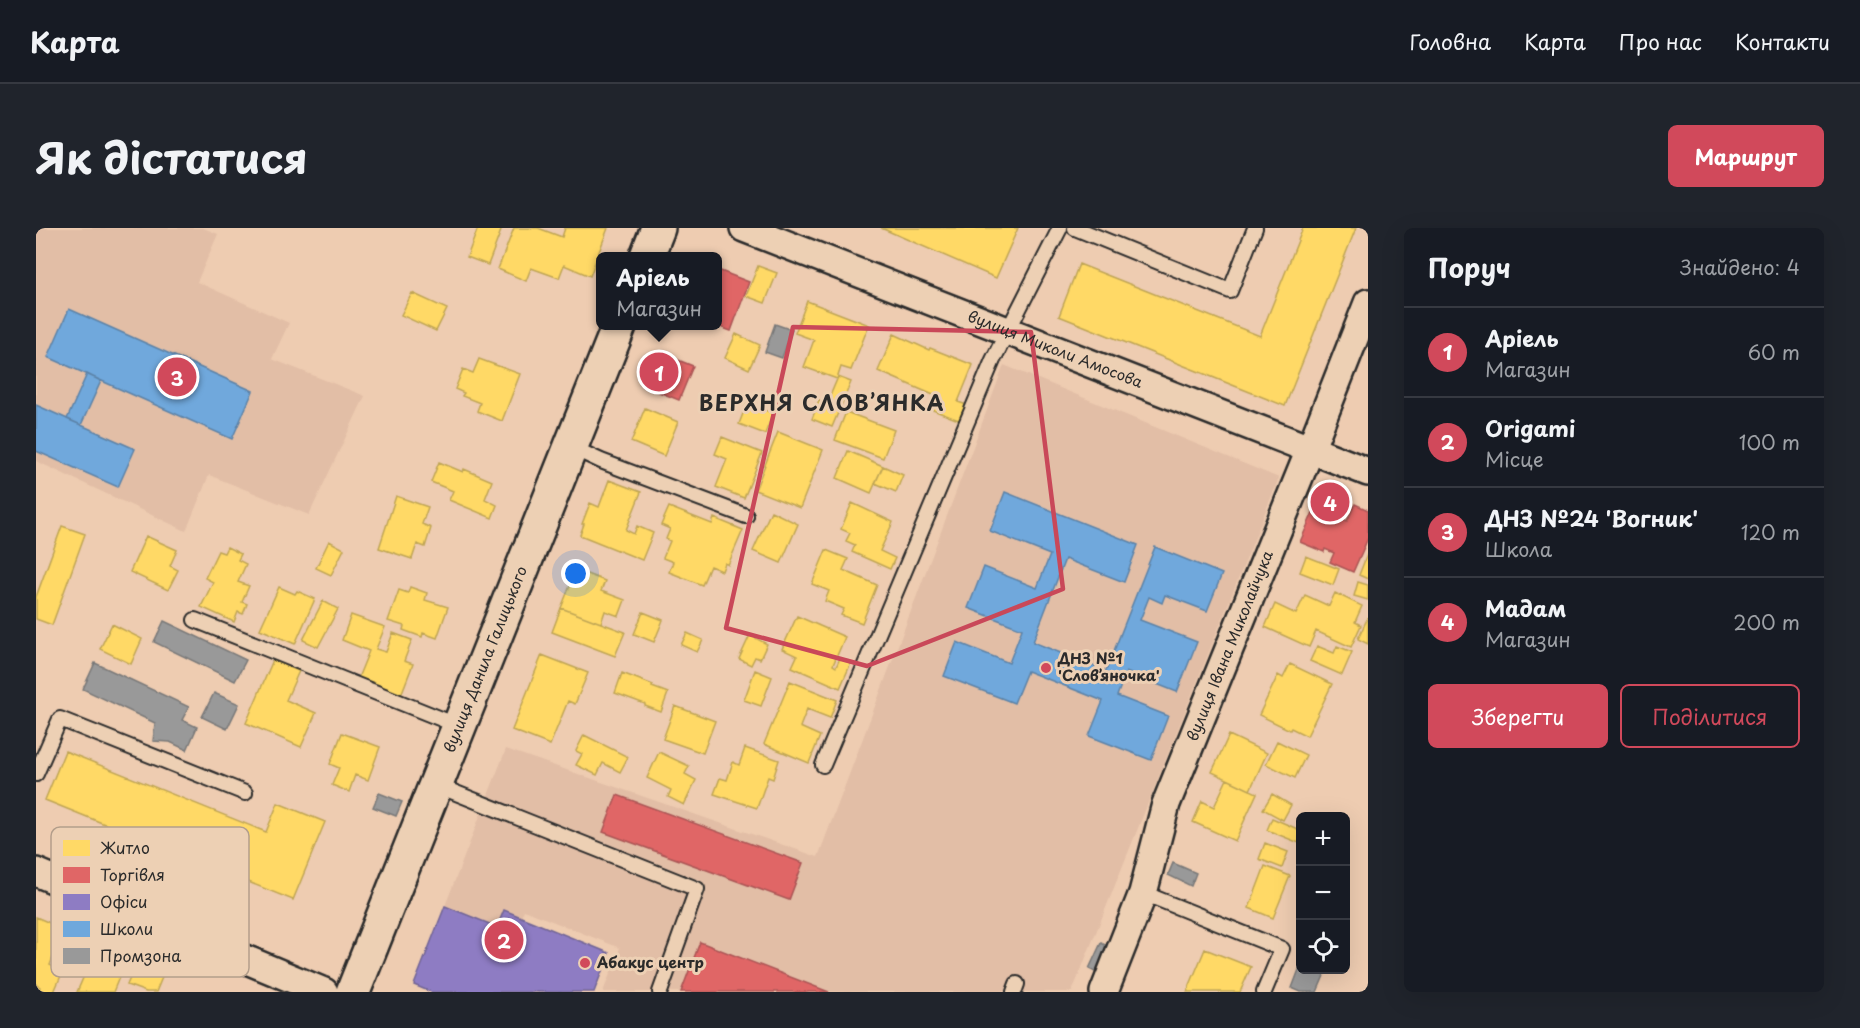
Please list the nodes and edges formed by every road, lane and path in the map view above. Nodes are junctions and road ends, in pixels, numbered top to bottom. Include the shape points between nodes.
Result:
1 (658, 228) edge
2 (744, 228) edge
3 (1060, 228) edge
4 (1076, 228) edge
5 (1255, 228) edge
6 (649, 252) edge
7 (1368, 303) edge
8 (618, 330) edge
9 (1008, 332) junction
10 (571, 447) junction
11 (1310, 450) junction
12 (1368, 472) edge
13 (746, 516) dead end
14 (195, 620) dead end
15 (459, 726) junction
16 (823, 765) dead end
17 (36, 774) edge
18 (435, 785) junction
19 (245, 793) dead end
20 (36, 872) edge
21 (51, 878) edge
22 (1143, 893) junction
23 (249, 961) edge
24 (324, 992) edge
25 (353, 992) edge
26 (660, 992) edge
27 (1104, 992) edge
28 (1264, 992) edge

1 - 6 main road
2 - 9 street, вулиця Миколи Амосова
3 - 9 lane
4 - 5 lane via 1230,291
7 - 11 street, вулиця Івана Миколайчука
8 - 10 main road, вулиця Данила Галицького
9 - 11 street, вулиця Миколи Амосова
9 - 16 lane
10 - 13 lane
10 - 15 main road, вулиця Данила Галицького
11 - 12 street, вулиця Миколи Амосова
11 - 22 street, вулиця Івана Миколайчука via 1166,804
14 - 15 lane
15 - 18 main road, вулиця Данила Галицького
17 - 19 lane via 60,719
18 - 25 main road, вулиця Данила Галицького
18 - 26 lane via 697,888
20 - 21 street
22 - 27 street, вулиця Івана Миколайчука
22 - 28 lane via 1282,949
23 - 24 street

